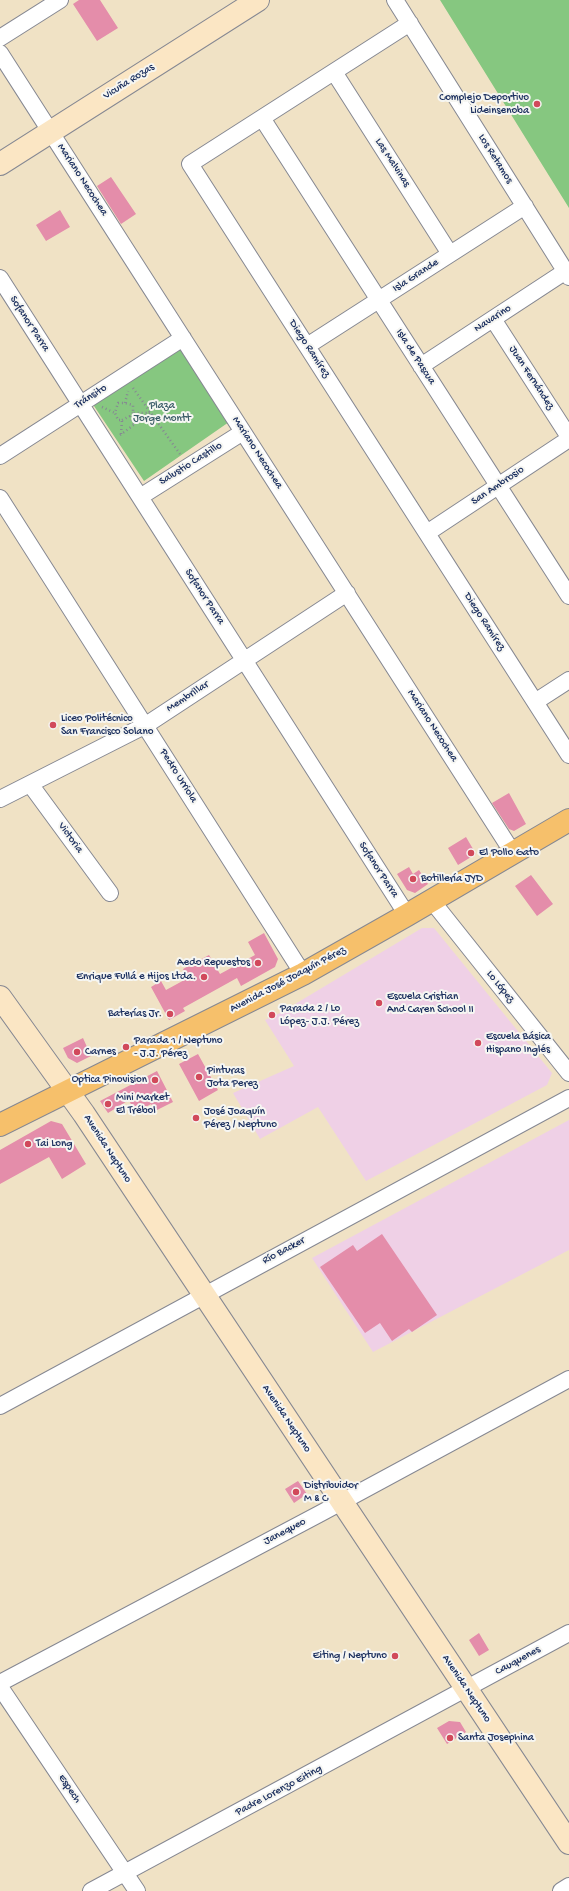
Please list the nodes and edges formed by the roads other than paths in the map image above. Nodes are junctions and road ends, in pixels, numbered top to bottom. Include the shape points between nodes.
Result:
1 (60, 0) edge
2 (258, 0) edge
3 (395, 0) edge
4 (410, 23) junction
5 (0, 38) edge
6 (0, 53) edge
7 (334, 72) junction
8 (262, 118) junction
9 (50, 132) junction
10 (0, 164) edge
11 (525, 206) junction
12 (450, 254) junction
13 (567, 274) edge
14 (0, 278) edge
15 (379, 300) junction
16 (493, 319) junction
17 (183, 338) junction
18 (307, 346) junction
19 (421, 366) junction
20 (80, 404) junction
21 (243, 432) junction
22 (569, 438) edge
23 (0, 456) edge
24 (498, 486) junction
25 (140, 497) junction
26 (0, 498) edge
27 (427, 533) junction
28 (568, 591) edge
29 (347, 594) junction
30 (244, 660) junction
31 (569, 680) edge
32 (535, 702) junction
33 (146, 725) junction
34 (569, 755) edge
35 (30, 784) junction
36 (0, 799) edge
37 (567, 825) edge
38 (513, 853) junction
39 (110, 893) dead end
40 (432, 901) junction
41 (407, 915) junction
42 (303, 974) junction
43 (0, 997) edge
44 (569, 1073) edge
45 (68, 1090) junction
46 (569, 1098) edge
47 (0, 1125) edge
48 (203, 1295) junction
49 (569, 1379) edge
50 (0, 1406) edge
51 (341, 1502) junction
52 (569, 1633) edge
53 (0, 1682) edge
54 (0, 1687) edge
55 (466, 1690) junction
56 (569, 1843) edge
57 (126, 1874) junction
58 (569, 1886) edge
59 (91, 1891) edge
60 (137, 1891) edge
61 (561, 1891) edge

1 - 5 street
2 - 9 main road, Vicuña Rozas
3 - 4 street, Los Retamos
4 - 7 street, Diego Ramírez
4 - 11 street, Los Retamos
6 - 9 street, Mariano Necochea
7 - 8 street, Diego Ramírez
7 - 12 street, Las Malvinas
8 - 15 street, Isla de Pascua
8 - 18 street, Diego Ramírez via 190,164
9 - 10 main road, Vicuña Rozas
9 - 17 street, Mariano Necochea
11 - 12 street, Isla Grande
11 - 13 street, Los Retamos
12 - 15 street, Isla Grande
13 - 16 street, Navarino
14 - 20 street, Sofanor Parra
15 - 18 street, Isla Grande
15 - 19 street, Isla de Pascua
16 - 19 street, Navarino
16 - 22 street, Juan Fernández
17 - 20 street, Tránsito
17 - 21 street, Mariano Necochea
18 - 27 street, Diego Ramírez
19 - 24 street, Isla de Pascua
20 - 23 street, Tránsito
20 - 25 street, Sofanor Parra
21 - 25 street, Salustio Castillo
21 - 29 street, Mariano Necochea
22 - 24 street, San Ambrosio
24 - 27 street, San Ambrosio
24 - 28 street, Isla de Pascua
25 - 30 street, Sofanor Parra
26 - 33 street, Pedro Urriola
27 - 32 street, Diego Ramírez
29 - 30 street, Membrillar
29 - 38 street, Mariano Necochea
30 - 33 street, Membrillar
30 - 41 street, Sofanor Parra
31 - 32 street
32 - 34 street, Diego Ramírez
33 - 35 street, Membrillar
33 - 42 street, Pedro Urriola
35 - 36 street, Membrillar
35 - 39 street, Victoria
37 - 38 main road, Avenida José Joaquín Pérez
38 - 40 main road, Avenida José Joaquín Pérez
40 - 41 main road, Avenida José Joaquín Pérez
40 - 44 street, Lo López
41 - 42 main road, Avenida José Joaquín Pérez
42 - 45 main road, Avenida José Joaquín Pérez
43 - 45 main road, Avenida Neptuno
45 - 47 main road, Avenida José Joaquín Pérez
45 - 48 main road, Avenida Neptuno
46 - 48 street, Río Backer
48 - 50 street, Río Backer
48 - 51 main road, Avenida Neptuno
49 - 51 street, Janequeo
51 - 53 street, Janequeo
51 - 55 main road, Avenida Neptuno
52 - 55 street, Cauquenes
54 - 57 street, Espech
55 - 56 main road, Avenida Neptuno
55 - 57 street, Padre Lorenzo Eiting
57 - 59 street, Padre Lorenzo Eiting
57 - 60 street, Espech
58 - 61 street

